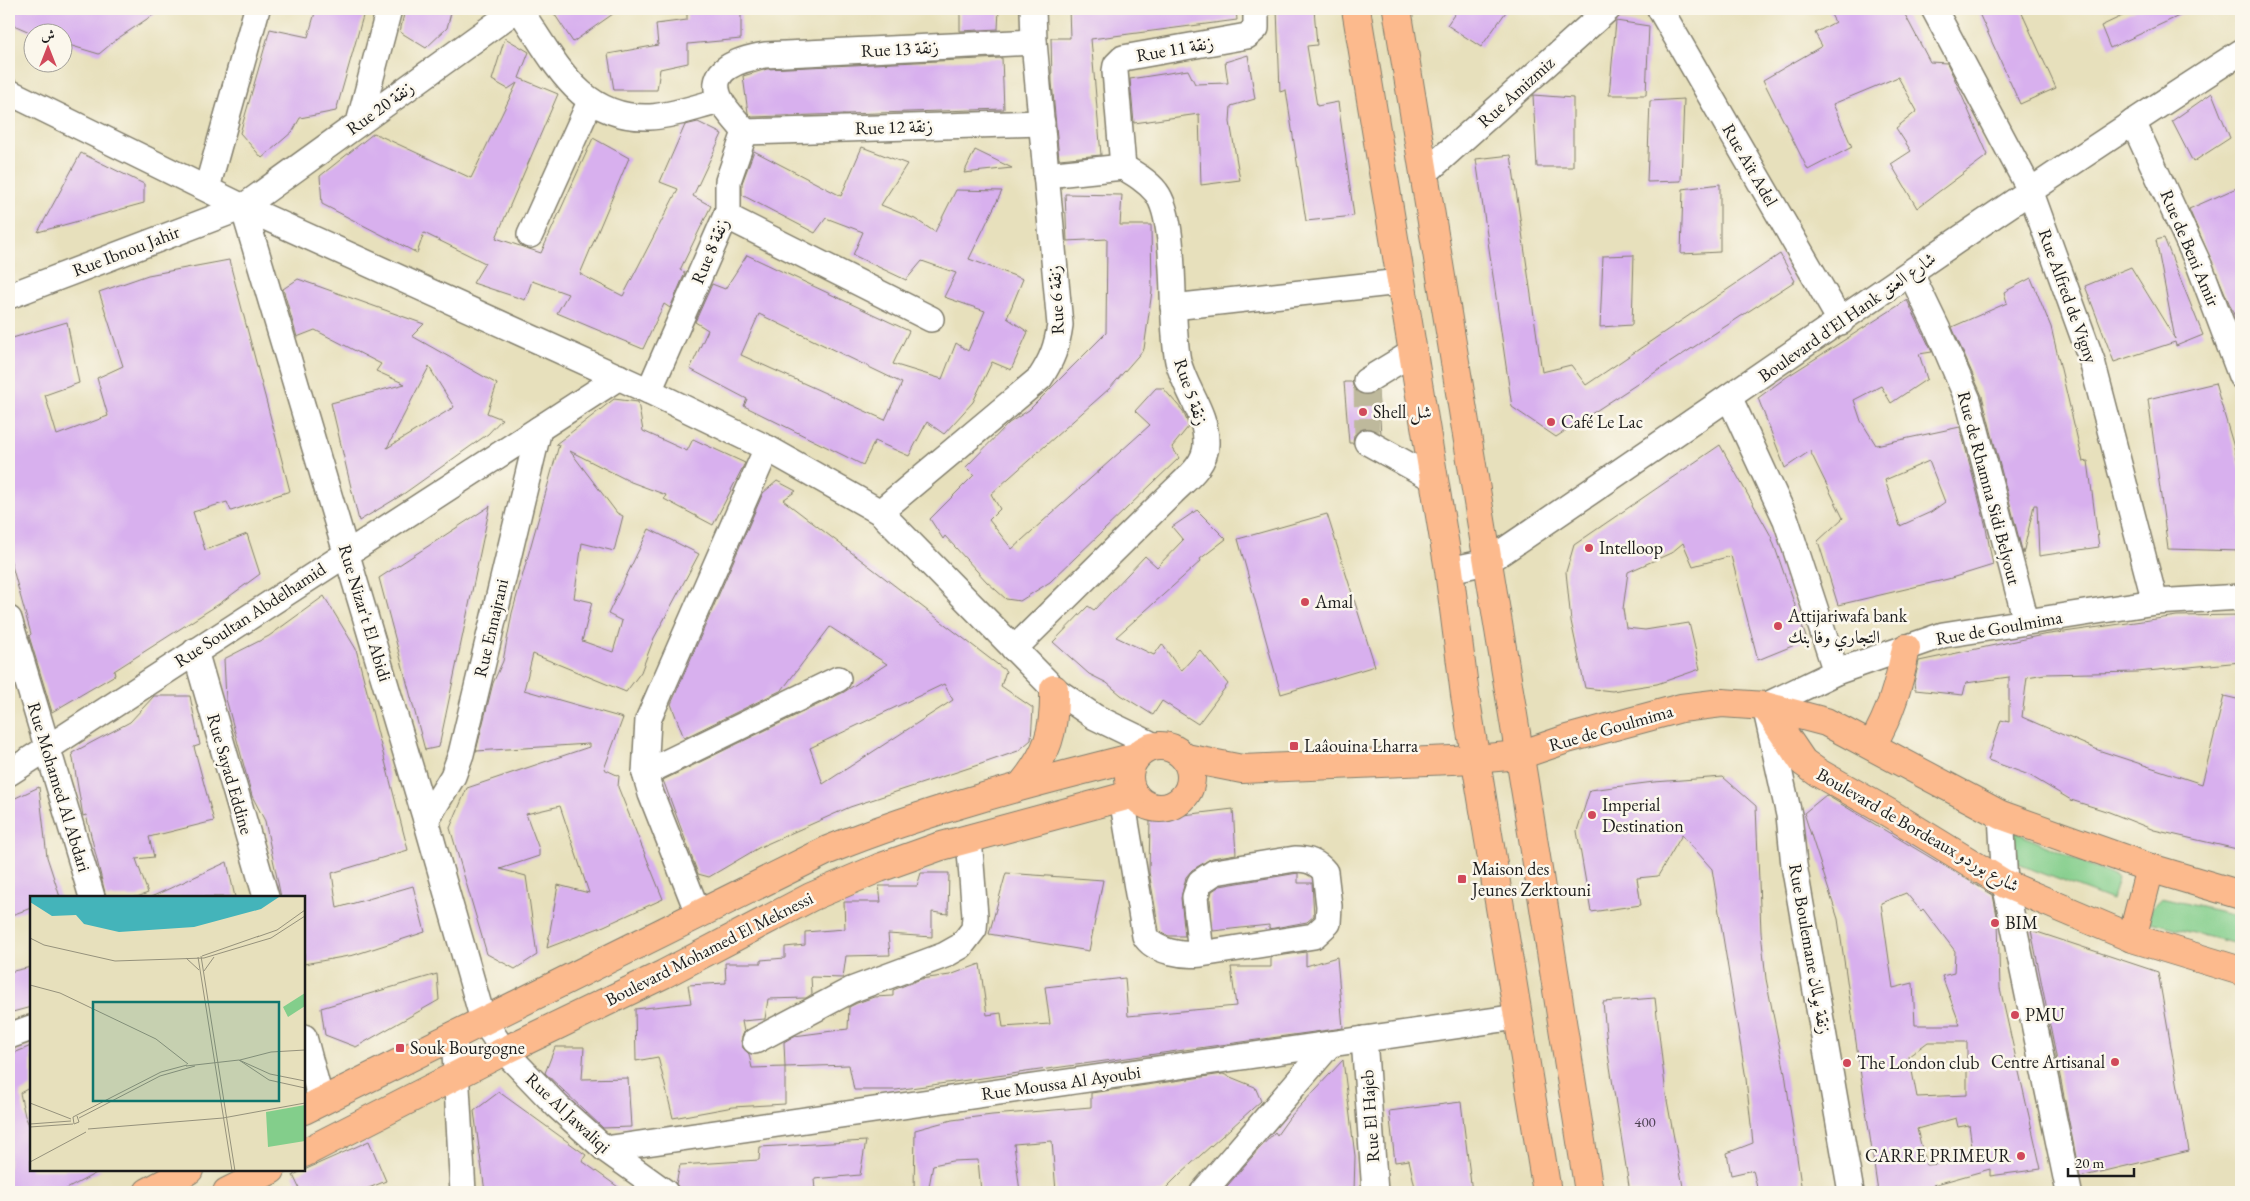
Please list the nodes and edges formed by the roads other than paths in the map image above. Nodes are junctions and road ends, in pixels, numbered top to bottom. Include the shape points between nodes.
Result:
1 (257, 9) edge
2 (389, 9) edge
3 (518, 9) edge
4 (1033, 9) edge
5 (1256, 9) edge
6 (1356, 9) edge
7 (1397, 9) edge
8 (1608, 9) edge
9 (1660, 9) edge
10 (1934, 9) edge
11 (1034, 42) junction
12 (2241, 52) edge
13 (9, 92) edge
14 (721, 101) junction
15 (590, 102) junction
16 (1042, 122) junction
17 (2133, 122) junction
18 (359, 123) junction
19 (745, 132) junction
20 (1123, 167) junction
21 (1046, 175) junction
22 (1422, 175) junction
23 (207, 188) junction
24 (2030, 190) junction
25 (243, 207) junction
26 (726, 216) junction
27 (530, 234) dead end
28 (1910, 274) junction
29 (1400, 282) junction
30 (9, 296) edge
31 (1173, 307) junction
32 (930, 319) dead end
33 (1841, 322) junction
34 (1412, 353) junction
35 (2241, 376) edge
36 (619, 377) junction
37 (1366, 380) dead end
38 (649, 391) junction
39 (1730, 399) junction
40 (539, 429) junction
41 (1368, 442) dead end
42 (767, 448) junction
43 (1432, 478) junction
44 (880, 512) junction
45 (347, 553) junction
46 (1488, 562) junction
47 (1448, 570) junction
48 (2241, 597) edge
49 (2155, 602) junction
50 (9, 619) edge
51 (2026, 621) junction
52 (1906, 648) junction
53 (1014, 649) junction
54 (194, 651) junction
55 (1836, 672) junction
56 (838, 679) dead end
57 (1054, 690) junction
58 (1765, 706) junction
59 (1872, 745) junction
60 (47, 748) junction
61 (1143, 752) junction
62 (1520, 755) junction
63 (1186, 758) junction
64 (1475, 759) junction
65 (1242, 769) junction
66 (9, 773) edge
67 (645, 773) junction
68 (1020, 786) junction
69 (1188, 793) junction
70 (1128, 796) junction
71 (2001, 816) junction
72 (426, 820) junction
73 (969, 838) junction
74 (2150, 868) junction
75 (2006, 884) junction
76 (2241, 895) edge
77 (92, 896) edge
78 (266, 896) edge
79 (698, 913) junction
80 (2132, 938) junction
81 (1201, 954) junction
82 (2241, 971) edge
83 (1518, 1017) junction
84 (483, 1020) junction
85 (30, 1028) edge
86 (454, 1035) junction
87 (9, 1036) edge
88 (1364, 1039) junction
89 (755, 1041) dead end
90 (1330, 1044) junction
91 (305, 1046) edge
92 (504, 1050) junction
93 (457, 1076) junction
94 (312, 1106) edge
95 (605, 1149) junction
96 (305, 1152) edge
97 (269, 1171) edge
98 (179, 1172) edge
99 (148, 1192) edge
100 (227, 1192) edge
101 (463, 1192) edge
102 (665, 1192) edge
103 (1203, 1192) edge
104 (1375, 1192) edge
105 (1547, 1192) edge
106 (1589, 1192) edge
107 (1851, 1192) edge
108 (2069, 1192) edge

1 - 23 street
2 - 18 street
3 - 15 street via 574,88
3 - 18 street, Rue 20 زنقة
4 - 11 street, Rue 6 زنقة
5 - 20 street, Rue 11 زنقة via 1256,28 1248,36 1123,58 1118,62 1115,71
6 - 29 main road
7 - 22 main road
8 - 22 street, Rue Amizmiz
9 - 33 street, Rue Aït Adel
10 - 24 street, Rue Alfred de Vigny
11 - 14 street, Rue 13 زنقة via 765,55 736,61 726,67 718,85
11 - 16 street, Rue 6 زنقة
12 - 17 street, Boulevard d'El Hank شارع العنق
13 - 23 street
14 - 15 street via 651,117 618,115
14 - 19 street
15 - 27 street
16 - 19 street, Rue 12 زنقة
16 - 21 street, Rue 6 زنقة
17 - 24 street, Boulevard d'El Hank شارع العنق
17 - 35 street, Rue de Beni Amir via 2200,267
18 - 25 street, Rue 20 زنقة
19 - 26 street, Rue 8 زنقة via 728,181
20 - 21 street
20 - 31 street, Rue 5 زنقة via 1140,176 1162,202 1169,224
21 - 44 street, Rue 6 زنقة via 1060,326 1051,361 1040,378
22 - 46 main road
23 - 25 street
24 - 28 street, Boulevard d'El Hank شارع العنق
24 - 49 street, Rue Alfred de Vigny via 2092,361
25 - 30 street, Rue Ibnou Jahir
25 - 36 street
25 - 45 street, Rue Nizar't El Abidi
26 - 32 street
26 - 38 street, Rue 8 زنقة
28 - 33 street, Boulevard d'El Hank شارع العنق
28 - 51 street, Rue de Rhamna Sidi Belyout via 1968,400
29 - 31 street
29 - 34 main road
31 - 53 street, Rue 5 زنقة via 1178,362 1205,428 1204,455 1172,493
33 - 39 street, Boulevard d'El Hank شارع العنق
34 - 37 street
34 - 43 main road
36 - 38 street
36 - 40 street, Rue Soultan Abdelhamid
38 - 42 street
39 - 46 street, Boulevard d'El Hank شارع العنق
39 - 55 street via 1786,520
40 - 45 street, Rue Soultan Abdelhamid
40 - 72 street, Rue Ennajrani via 461,754 453,776
41 - 43 street
42 - 44 street
42 - 67 street via 648,720
43 - 47 main road
44 - 53 street
45 - 54 street, Rue Soultan Abdelhamid
45 - 72 street, Rue Nizar't El Abidi
46 - 47 street, Boulevard d'El Hank شارع العنق
46 - 62 main road
47 - 64 main road
48 - 49 street, Rue de Goulmima
49 - 51 street, Rue de Goulmima
50 - 60 street, Rue Mohamed Al Abdari
51 - 52 street, Rue de Goulmima via 1943,635
52 - 55 street, Rue de Goulmima
52 - 59 main road via 1887,718
53 - 57 street
54 - 60 street, Rue Soultan Abdelhamid
54 - 78 street, Rue Sayad Eddine
55 - 58 street, Rue de Goulmima
56 - 67 street
57 - 61 street via 1118,730
57 - 68 main road via 1053,731 1035,768
58 - 59 main road via 1826,722
58 - 62 main road, Rue de Goulmima via 1722,703 1681,708
58 - 75 main road, Boulevard de Bordeaux شارع بوردو via 1803,762 1816,772 1889,812
58 - 107 street, Rue Boulemane زنقة بولمان via 1789,816 1794,865
59 - 71 main road
60 - 66 street, Rue Soultan Abdelhamid
60 - 77 street, Rue Mohamed Al Abdari
61 - 63 main road via 1167,746
61 - 68 main road, Boulevard Mohamed El Meknessi
61 - 70 main road via 1129,769
62 - 64 main road, Rue de Goulmima
62 - 106 main road
63 - 65 main road
63 - 69 main road via 1191,775
64 - 65 main road
64 - 83 main road
65 - 69 main road
67 - 79 street
68 - 79 main road, Boulevard Mohamed El Meknessi via 844,844
69 - 70 main road via 1179,802 1155,808
70 - 73 main road, Boulevard Mohamed El Meknessi
70 - 81 street via 1144,936 1148,942 1170,951
71 - 74 main road
71 - 75 street
72 - 84 street, Rue Nizar't El Abidi
73 - 89 street via 975,916 974,928 961,946 851,990
73 - 92 main road, Boulevard Mohamed El Meknessi via 879,868 811,897 673,970
74 - 76 main road
74 - 80 main road
75 - 80 main road, Boulevard de Bordeaux شارع بوردو
75 - 108 street
79 - 84 main road, Boulevard Mohamed El Meknessi
80 - 82 main road, Boulevard de Bordeaux شارع بوردو
81 - 81 street via 1314,936 1328,923 1325,872 1315,862 1295,859 1206,876 1200,882 1195,897
83 - 88 street, Rue Moussa Al Ayoubi
83 - 105 main road
84 - 86 main road, Boulevard Mohamed El Meknessi
84 - 92 street, Rue Al Jawaliqi
85 - 87 street
86 - 93 street
86 - 94 main road, Boulevard Mohamed El Meknessi
88 - 90 street, Rue Moussa Al Ayoubi
88 - 104 street, Rue El Hajeb
90 - 95 street, Rue Moussa Al Ayoubi
90 - 103 street
91 - 94 street
92 - 93 main road, Boulevard Mohamed El Meknessi
92 - 95 street, Rue Al Jawaliqi via 558,1107
93 - 96 main road, Boulevard Mohamed El Meknessi
93 - 101 street
95 - 102 street, Rue Al Jawaliqi
97 - 100 main road
98 - 99 main road

